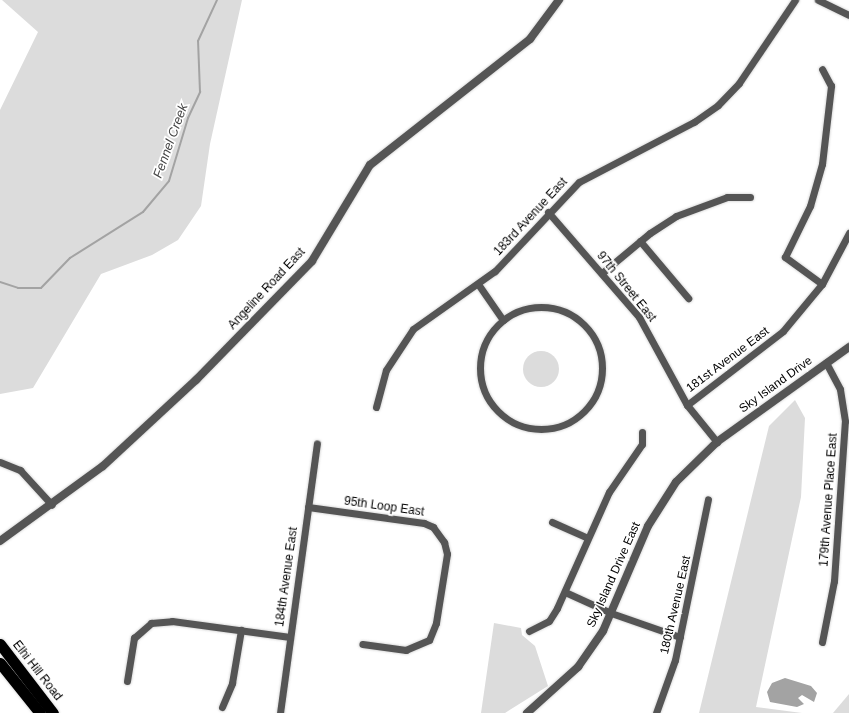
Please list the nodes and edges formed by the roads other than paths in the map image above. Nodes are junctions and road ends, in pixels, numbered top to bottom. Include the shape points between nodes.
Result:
1 (559, 0) edge
2 (795, 0) edge
3 (818, 0) edge
4 (849, 15) edge
5 (822, 69) dead end
6 (750, 197) dead end
7 (548, 212) junction
8 (849, 233) edge
9 (640, 241) junction
10 (602, 273) junction
11 (478, 284) junction
12 (822, 284) junction
13 (688, 298) dead end
14 (503, 320) junction
15 (849, 347) edge
16 (826, 363) junction
17 (687, 405) junction
18 (376, 407) dead end
19 (642, 432) dead end
20 (717, 442) junction
21 (317, 444) dead end
22 (0, 462) edge
23 (708, 499) dead end
24 (52, 505) junction
25 (308, 507) junction
26 (552, 522) dead end
27 (588, 538) junction
28 (0, 540) edge
29 (565, 592) junction
30 (612, 613) junction
31 (241, 630) junction
32 (529, 631) dead end
33 (290, 637) junction
34 (680, 637) junction
35 (822, 642) dead end
36 (0, 644) edge
37 (362, 644) dead end
38 (0, 663) edge
39 (127, 681) dead end
40 (222, 707) dead end
41 (40, 713) edge
42 (53, 713) edge
43 (280, 713) edge
44 (527, 713) edge
45 (656, 713) edge

1 - 24 street, Angeline Road East via 530,39 447,107 380,154 355,187 312,261 283,293 107,462
2 - 7 street, 183rd Avenue East via 739,83 718,105 694,122 595,171
3 - 4 street
5 - 12 street via 831,86 822,164 810,206 784,257
6 - 9 street via 727,197 687,212
7 - 10 street, 97th Street East
7 - 11 street, 183rd Avenue East via 506,259
8 - 12 street, 181st Avenue East
9 - 10 street
9 - 13 street
10 - 17 street, 97th Street East via 647,328
11 - 14 street
11 - 18 street, 183rd Avenue East via 427,317 402,342 386,370
12 - 17 street, 181st Avenue East via 799,314 766,346
14 - 14 street via 490,334 480,360 482,385 496,409 513,422 541,429 564,424 580,415 593,399 602,375 601,355 591,333 574,316 548,307 520,310
15 - 16 street, Sky Island Drive
16 - 20 street, Sky Island Drive
16 - 35 street, 179th Avenue Place East via 840,390 845,421 834,581
17 - 20 street, 97th Street East
19 - 27 street via 642,444 616,479
20 - 30 street, Sky Island Drive East via 685,472 657,510
21 - 25 street, 184th Avenue East
22 - 24 street via 20,470
23 - 34 street, 180th Avenue East
24 - 28 street, Angeline Road East
25 - 33 street, 184th Avenue East
25 - 37 street, 95th Loop East via 424,523 433,528 444,542 447,554 436,623 429,640 406,650
26 - 27 street
27 - 29 street
29 - 30 street
29 - 32 street via 549,621
30 - 34 street
30 - 44 street, Sky Island Drive East via 578,667
31 - 33 street
31 - 39 street via 172,621 151,623 134,638
31 - 40 street via 232,683
33 - 43 street, 184th Avenue East
34 - 45 street, 180th Avenue East
36 - 42 highway, Elhi Hill Road
38 - 41 highway, Elhi Hill Road

